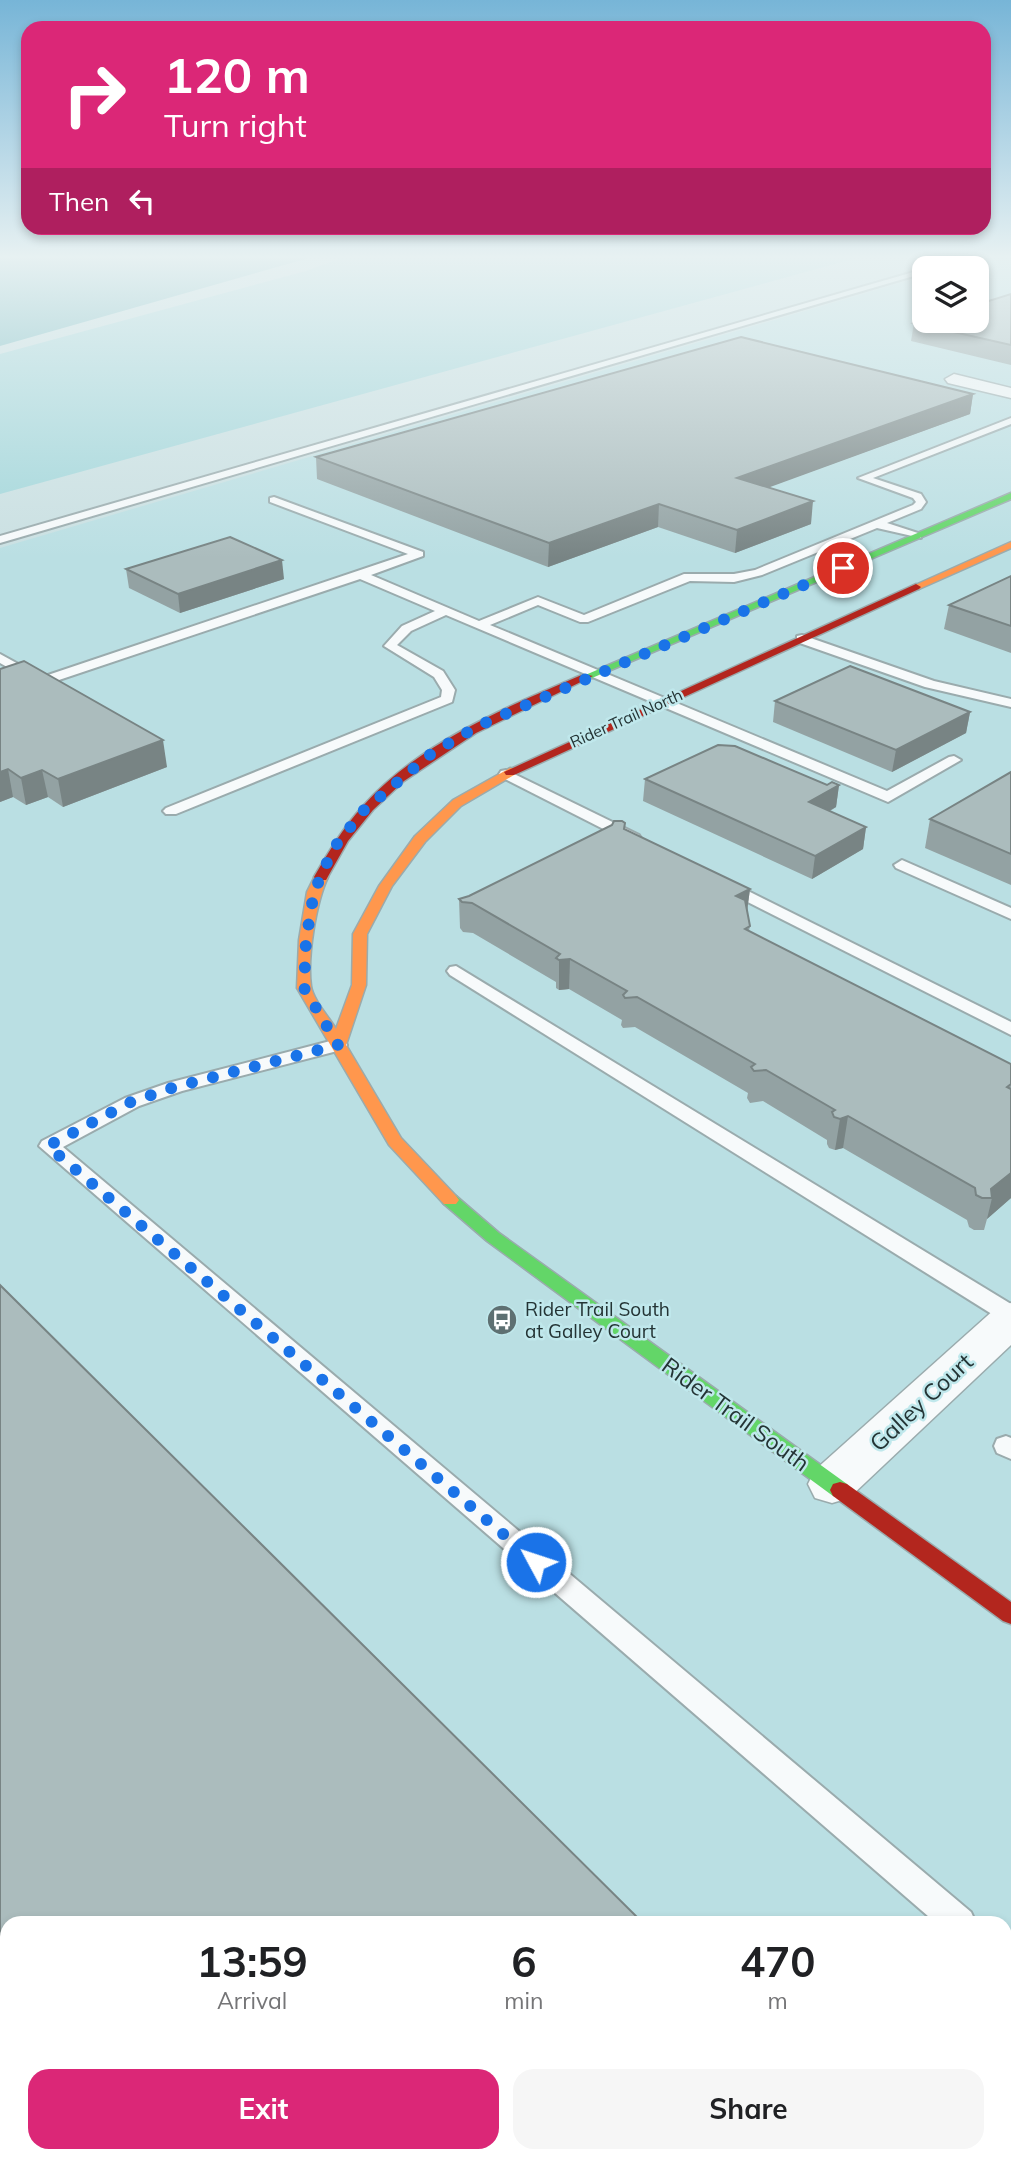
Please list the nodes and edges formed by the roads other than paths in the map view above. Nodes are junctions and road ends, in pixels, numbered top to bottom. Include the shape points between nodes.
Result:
1 (632, 356) edge
2 (954, 379) dead end
3 (1011, 393) edge
4 (1011, 421) edge
5 (1011, 496) edge
6 (274, 500) dead end
7 (894, 517) junction
8 (877, 524) junction
9 (933, 529) junction
10 (917, 536) junction
11 (0, 540) edge
12 (1011, 545) edge
13 (360, 575) junction
14 (446, 611) junction
15 (479, 625) junction
16 (802, 639) junction
17 (0, 658) edge
18 (598, 674) junction
19 (662, 702) junction
20 (1011, 703) edge
21 (954, 760) dead end
22 (506, 774) junction
23 (171, 811) dead end
24 (652, 848) edge
25 (902, 865) dead end
26 (714, 879) edge
27 (1011, 914) edge
28 (456, 971) dead end
29 (1011, 1029) edge
30 (338, 1045) junction
31 (1011, 1317) edge
32 (832, 1484) junction
33 (1011, 1614) edge
34 (952, 1916) edge

1 - 11 lane
2 - 3 street
4 - 7 lane via 863,478 917,496 922,502
5 - 9 street
6 - 13 lane via 419,554
7 - 8 lane
7 - 9 lane
8 - 10 lane
8 - 15 lane via 758,573 734,578 688,577 584,619 538,601
9 - 10 street
10 - 18 street
12 - 16 street, Rider Trail North
13 - 14 lane
13 - 17 lane via 41,682
14 - 15 lane
14 - 23 lane via 414,624 394,637 390,646 442,677 450,685 447,699
15 - 18 lane
16 - 19 street, Rider Trail North
16 - 20 lane via 930,684
18 - 19 lane
18 - 30 street, Rider Trail South via 480,725 432,753 363,811 333,849 314,892 304,988
19 - 21 lane via 888,797
19 - 22 street, Rider Trail North
22 - 24 lane
22 - 30 street, Rider Trail North via 457,803 420,839 386,886 360,934 359,985
25 - 27 lane
26 - 29 lane
28 - 31 lane
30 - 32 street, Rider Trail South via 395,1141 442,1193 493,1237
30 - 34 lane via 131,1102 48,1146
31 - 32 street, Galley Court
32 - 33 street, Rider Trail South

